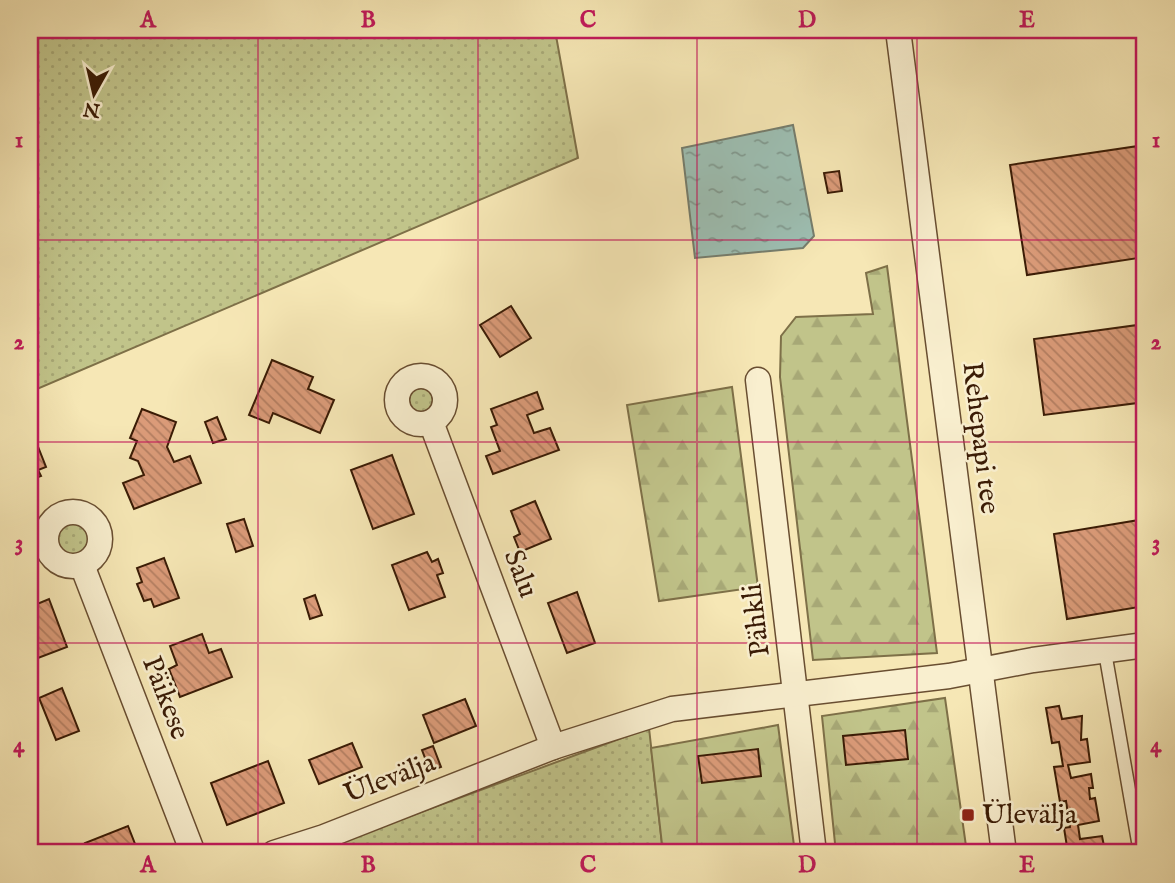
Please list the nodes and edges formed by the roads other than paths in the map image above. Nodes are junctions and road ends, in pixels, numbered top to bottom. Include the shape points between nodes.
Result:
1 (898, 30) edge
2 (758, 380) dead end
3 (431, 422) dead end
4 (82, 565) dead end
5 (1145, 645) edge
6 (1105, 652) junction
7 (979, 671) junction
8 (796, 695) junction
9 (553, 747) junction
10 (193, 853) edge
11 (274, 853) edge
12 (814, 853) edge
13 (1004, 853) edge
14 (1140, 853) edge

1 - 7 street, Rehepapi tee
2 - 8 street, Pähkli
3 - 9 street, Salu
4 - 10 street, Päikese
5 - 6 street, Ülevälja
6 - 7 street, Ülevälja
6 - 14 lane
7 - 8 street, Ülevälja
7 - 13 street, Rehepapi tee
8 - 9 street, Ülevälja via 672,709
8 - 12 street, Pähkli
9 - 11 street, Ülevälja

